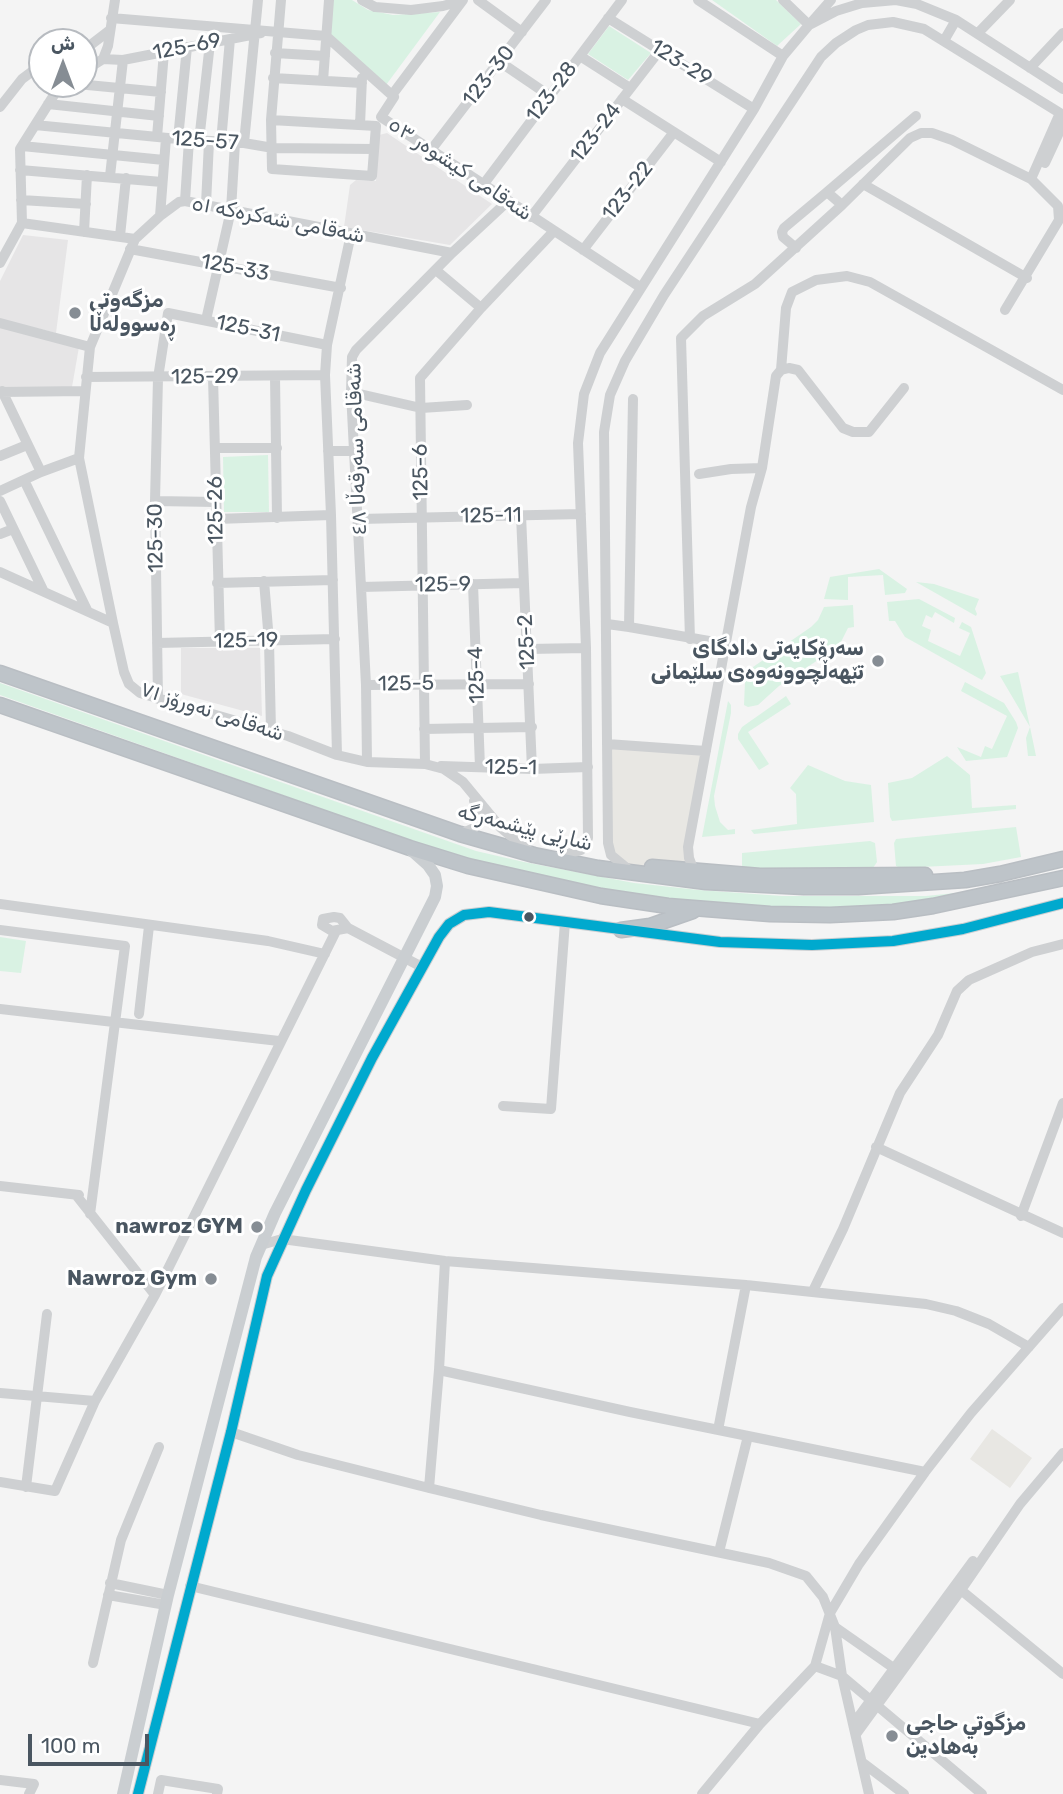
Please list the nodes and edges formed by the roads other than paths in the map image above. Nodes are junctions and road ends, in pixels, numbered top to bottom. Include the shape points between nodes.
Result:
1 (115, 0) edge
2 (258, 0) edge
3 (281, 0) edge
4 (329, 0) edge
5 (362, 0) edge
6 (462, 0) edge
7 (478, 0) edge
8 (546, 0) edge
9 (622, 0) edge
10 (698, 0) edge
11 (783, 0) edge
12 (831, 0) edge
13 (1010, 0) edge
14 (857, 1) edge
15 (924, 3) edge
16 (111, 18) junction
17 (608, 18) junction
18 (956, 20) junction
19 (809, 25) junction
20 (110, 30) junction
21 (254, 31) junction
22 (273, 31) junction
23 (522, 32) junction
24 (978, 33) junction
25 (1063, 33) edge
26 (326, 36) junction
27 (98, 39) edge
28 (230, 39) junction
29 (945, 39) junction
30 (210, 43) junction
31 (187, 47) junction
32 (660, 50) junction
33 (164, 52) junction
34 (275, 53) junction
35 (325, 56) junction
36 (580, 56) junction
37 (783, 56) junction
38 (103, 59) junction
39 (123, 60) junction
40 (98, 62) edge
41 (500, 62) junction
42 (1030, 68) junction
43 (362, 70) junction
44 (28, 74) edge
45 (273, 78) junction
46 (323, 81) junction
47 (362, 83) junction
48 (98, 86) edge
49 (630, 88) junction
50 (120, 89) junction
51 (1063, 89) edge
52 (161, 92) junction
53 (392, 94) junction
54 (550, 96) junction
55 (52, 98) edge
56 (622, 99) junction
57 (48, 104) junction
58 (0, 107) edge
59 (754, 109) junction
60 (117, 111) junction
61 (1062, 114) edge
62 (159, 116) junction
63 (916, 116) dead end
64 (271, 120) junction
65 (386, 121) junction
66 (1063, 124) edge
67 (35, 125) junction
68 (360, 125) junction
69 (376, 127) junction
70 (674, 132) junction
71 (114, 133) junction
72 (161, 138) junction
73 (194, 141) junction
74 (221, 142) junction
75 (240, 143) junction
76 (22, 146) junction
77 (272, 148) junction
78 (374, 149) junction
79 (431, 150) junction
80 (878, 150) junction
81 (112, 155) junction
82 (164, 160) junction
83 (887, 160) junction
84 (721, 162) junction
85 (20, 170) junction
86 (88, 175) junction
87 (110, 176) junction
88 (126, 178) junction
89 (1034, 181) junction
90 (162, 182) junction
91 (863, 184) junction
92 (483, 185) junction
93 (827, 192) junction
94 (21, 200) junction
95 (186, 201) junction
96 (508, 201) junction
97 (86, 204) junction
98 (206, 204) junction
99 (842, 205) junction
100 (231, 210) junction
101 (160, 216) junction
102 (531, 217) junction
103 (22, 223) junction
104 (554, 231) junction
105 (84, 232) junction
106 (351, 234) junction
107 (120, 236) junction
108 (135, 239) junction
109 (796, 248) junction
110 (130, 249) junction
111 (583, 250) junction
112 (452, 253) junction
113 (0, 263) edge
114 (218, 265) junction
115 (437, 271) junction
116 (1027, 278) junction
117 (640, 287) junction
118 (341, 288) junction
119 (481, 308) junction
120 (1006, 310) dead end
121 (168, 313) joint
122 (206, 320) junction
123 (0, 323) edge
124 (327, 345) junction
125 (90, 347) junction
126 (781, 370) junction
127 (325, 375) junction
128 (275, 376) junction
129 (86, 377) junction
130 (213, 377) junction
131 (158, 378) junction
132 (904, 388) dead end
133 (1063, 390) edge
134 (1, 391) edge
135 (85, 391) junction
136 (351, 392) junction
137 (633, 399) dead end
138 (467, 405) dead end
139 (421, 408) junction
140 (27, 445) junction
141 (215, 448) junction
142 (277, 448) junction
143 (328, 451) junction
144 (354, 451) junction
145 (0, 455) edge
146 (79, 458) junction
147 (762, 468) junction
148 (41, 472) junction
149 (699, 474) dead end
150 (24, 480) junction
151 (0, 491) edge
152 (0, 501) edge
153 (155, 501) junction
154 (216, 502) junction
155 (580, 514) junction
156 (331, 515) junction
157 (522, 515) junction
158 (278, 518) junction
159 (422, 518) junction
160 (217, 519) junction
161 (359, 519) junction
162 (13, 529) junction
163 (0, 534) edge
164 (0, 572) edge
165 (332, 580) junction
166 (264, 582) junction
167 (217, 583) junction
168 (524, 583) junction
169 (473, 584) junction
170 (423, 585) junction
171 (361, 587) junction
172 (43, 590) junction
173 (87, 610) junction
174 (113, 622) junction
175 (607, 624) junction
176 (629, 627) junction
177 (335, 639) junction
178 (690, 639) junction
179 (269, 641) junction
180 (220, 642) junction
181 (157, 643) junction
182 (726, 644) junction
183 (528, 649) junction
184 (584, 651) junction
185 (0, 673) edge
186 (424, 684) junction
187 (477, 684) junction
188 (530, 684) junction
189 (366, 685) junction
190 (158, 699) junction
191 (0, 705) edge
192 (532, 727) junction
193 (479, 728) junction
194 (424, 729) junction
195 (271, 731) junction
196 (607, 744) junction
197 (706, 751) junction
198 (337, 755) junction
199 (367, 762) junction
200 (429, 764) junction
201 (468, 767) junction
202 (480, 767) junction
203 (588, 767) junction
204 (532, 769) junction
205 (463, 782) junction
206 (588, 787) junction
207 (608, 788) junction
208 (470, 791) junction
209 (460, 834) junction
210 (410, 848) junction
211 (534, 855) junction
212 (552, 858) junction
213 (1063, 859) edge
214 (579, 864) junction
215 (619, 864) junction
216 (694, 871) junction
217 (634, 873) junction
218 (1063, 878) edge
219 (965, 880) junction
220 (1063, 887) edge
221 (964, 901) junction
222 (1063, 903) edge
223 (0, 904) edge
224 (705, 909) junction
225 (565, 922) junction
226 (149, 926) junction
227 (348, 928) junction
228 (0, 930) edge
229 (621, 930) junction
230 (336, 931) junction
231 (1063, 944) edge
232 (325, 954) junction
233 (403, 958) junction
234 (422, 967) junction
235 (0, 1009) edge
236 (139, 1014) dead end
237 (116, 1023) junction
238 (279, 1041) junction
239 (1063, 1103) edge
240 (503, 1105) dead end
241 (876, 1147) junction
242 (0, 1186) edge
243 (76, 1195) junction
244 (92, 1197) junction
245 (277, 1208) junction
246 (295, 1213) junction
247 (90, 1214) junction
248 (1021, 1216) junction
249 (1063, 1233) edge
250 (282, 1239) junction
251 (258, 1251) junction
252 (445, 1261) junction
253 (272, 1263) junction
254 (746, 1285) junction
255 (813, 1291) junction
256 (155, 1295) junction
257 (1063, 1308) edge
258 (47, 1314) dead end
259 (1029, 1347) junction
260 (439, 1370) junction
261 (0, 1393) edge
262 (37, 1397) junction
263 (95, 1401) junction
264 (718, 1430) junction
265 (231, 1432) junction
266 (748, 1436) junction
267 (1063, 1445) edge
268 (159, 1447) dead end
269 (1063, 1453) edge
270 (1049, 1463) junction
271 (925, 1472) junction
272 (0, 1482) edge
273 (26, 1487) junction
274 (429, 1488) junction
275 (719, 1552) junction
276 (110, 1583) junction
277 (190, 1586) junction
278 (959, 1588) junction
279 (108, 1595) junction
280 (167, 1600) junction
281 (830, 1613) junction
282 (835, 1627) junction
283 (93, 1663) dead end
284 (815, 1666) junction
285 (895, 1669) junction
286 (1063, 1674) edge
287 (842, 1676) junction
288 (874, 1703) junction
289 (760, 1724) junction
290 (855, 1729) junction
291 (863, 1763) junction
292 (0, 1780) edge
293 (124, 1789) edge
294 (139, 1792) edge
295 (29, 1794) edge
296 (158, 1794) edge
297 (217, 1794) edge
298 (702, 1794) edge
299 (869, 1794) edge
300 (904, 1794) edge
301 (982, 1794) edge

1 - 16 street
2 - 21 street
3 - 22 street
4 - 26 street
5 - 6 street via 411,10
6 - 53 street
7 - 23 street
8 - 23 street, 123-30
9 - 17 street, 123-28
10 - 37 street
11 - 19 street
12 - 19 street
13 - 24 street
14 - 15 street
14 - 19 street
15 - 18 street
16 - 20 street
16 - 21 street
17 - 32 street, 123-29
17 - 36 street, 123-28
18 - 24 street
18 - 29 street
19 - 37 street
20 - 27 street
20 - 38 street
21 - 22 street, 125-69
21 - 28 street, 125-69
21 - 75 street
22 - 26 street
22 - 34 street
23 - 41 street, 123-30
24 - 42 street
25 - 42 street
26 - 35 street
26 - 43 street, شەقامی کیشوەر ٥٣
28 - 30 street, 125-69
28 - 74 street
29 - 61 street
29 - 175 street via 912,25 881,23 856,30 821,57 625,361 610,395 605,422
30 - 31 street, 125-69
30 - 73 street
31 - 33 street, 125-69
31 - 73 street
32 - 49 street, 123-24
32 - 59 street, 123-29
33 - 39 street, 125-69
33 - 52 street
34 - 35 street
34 - 45 street
35 - 46 street
36 - 49 street
36 - 54 street, 123-28
37 - 59 street
38 - 39 street, 125-69
38 - 40 street
39 - 50 street
41 - 54 street
41 - 79 street, 123-30
42 - 51 street
43 - 47 street
43 - 53 street, شەقامی کیشوەر ٥٣
44 - 58 street
45 - 46 street
45 - 64 street
46 - 47 street
47 - 68 street
48 - 50 street
49 - 56 street, 123-24
50 - 52 street
50 - 60 street
52 - 62 street
53 - 65 street, شەقامی کیشوەر ٥٣ via 381,117
54 - 92 street, 123-28
55 - 57 street
56 - 70 street
56 - 102 street, 123-24
57 - 60 street
57 - 67 street
59 - 84 street
60 - 62 street
60 - 71 street
61 - 89 street
62 - 72 street
63 - 80 street
64 - 68 street
64 - 77 street
65 - 69 street
65 - 79 street, شەقامی کیشوەر ٥٣
66 - 89 street
67 - 71 street, 125-57
67 - 76 street
68 - 69 street
69 - 78 street
70 - 84 street
70 - 111 street, 123-22
71 - 72 street, 125-57
71 - 81 street
72 - 73 street, 125-57
72 - 82 street
73 - 74 street, 125-57
73 - 95 street
73 - 98 street
74 - 75 street, 125-57
75 - 77 street, 125-57
75 - 100 street
76 - 81 street
76 - 85 street
77 - 78 street, 125-57
77 - 78 street via 272,169 372,176
79 - 92 street, شەقامی کیشوەر ٥٣
80 - 83 street
80 - 93 street
81 - 82 street
81 - 87 street
82 - 90 street
83 - 89 street via 910,138 932,133
83 - 91 street
84 - 117 street
85 - 86 street
85 - 94 street
86 - 87 street
86 - 97 street
87 - 88 street
88 - 90 street
88 - 107 street
89 - 116 street via 1060,214
90 - 101 street
91 - 99 street
91 - 116 street
92 - 96 street, شەقامی کیشوەر ٥٣
93 - 99 street
93 - 109 street via 784,228 783,237
94 - 97 street
94 - 103 street
95 - 98 street, شەقامی شەکرەکە ٥١
95 - 101 street, شەقامی شەکرەکە ٥١
96 - 102 street, شەقامی کیشوەر ٥٣
96 - 112 street, شەقامی سەرقەڵا ٤٨
97 - 105 street
98 - 100 street, شەقامی شەکرەکە ٥١
99 - 109 street
100 - 106 street, شەقامی شەکرەکە ٥١
100 - 114 street
101 - 108 street, شەقامی شەکرەکە ٥١
102 - 104 street, شەقامی کیشوەر ٥٣
103 - 105 street
103 - 113 street
104 - 111 street, شەقامی کیشوەر ٥٣
104 - 119 street, 125-6
105 - 107 street
106 - 112 street, شەقامی شەکرەکە ٥١
106 - 118 street
107 - 108 street
108 - 110 street, شەقامی شەکرەکە ٥١
109 - 178 street via 755,284 703,316 681,338
110 - 114 street, 125-33
110 - 125 street, شەقامی شەکرەکە ٥١
111 - 117 street, شەقامی کیشوەر ٥٣
112 - 115 street, شەقامی سەرقەڵا ٤٨
114 - 118 street, 125-33
114 - 122 street
115 - 119 street
115 - 136 street, شەقامی سەرقەڵا ٤٨ via 356,350
116 - 120 street
117 - 155 street via 600,353 584,394 578,443
118 - 124 street
119 - 139 street, 125-6 via 420,378
121 - 122 street, 125-31
121 - 131 street, 125-30
122 - 124 street, 125-31
123 - 125 street
124 - 127 street
125 - 129 street, شەقامی شەکرەکە ٥١
126 - 132 street via 798,370 843,428 863,433 874,428
126 - 133 street via 786,308 792,292 816,280 847,276 870,282
126 - 147 street via 776,376
127 - 128 street, 125-29
127 - 143 street
128 - 130 street, 125-29
128 - 142 street
129 - 131 street, 125-29
129 - 135 street, شەقامی شەکرەکە ٥١
130 - 131 street, 125-29
130 - 141 street, 125-26
131 - 153 street, 125-30
134 - 135 street
134 - 140 street
135 - 146 street, شەقامی شەکرەکە ٥١
136 - 139 street
136 - 144 street, شەقامی سەرقەڵا ٤٨
137 - 176 street
138 - 139 street
139 - 159 street, 125-6
140 - 145 street
140 - 148 street
141 - 142 street
141 - 154 street, 125-26
142 - 158 street
143 - 144 street
143 - 156 street
144 - 161 street, شەقامی سەرقەڵا ٤٨
146 - 148 street
146 - 174 street, شەقامی شەکرەکە ٥١
147 - 149 street
147 - 182 street
148 - 150 street
150 - 151 street
150 - 173 street
152 - 162 street
153 - 154 street
153 - 181 street, 125-30
154 - 160 street, 125-26
155 - 157 street, 125-11
155 - 184 street
156 - 158 street
156 - 165 street
157 - 159 street, 125-11
157 - 168 street, 125-2
158 - 160 street
159 - 161 street, 125-11
159 - 170 street, 125-6
160 - 167 street, 125-26
161 - 171 street, شەقامی سەرقەڵا ٤٨
162 - 163 street
162 - 172 street
164 - 172 street
165 - 166 street
165 - 177 street
166 - 167 street
166 - 179 street
167 - 180 street, 125-26
168 - 169 street, 125-9
168 - 183 street, 125-2
169 - 170 street, 125-9
169 - 187 street, 125-4
170 - 171 street, 125-9
170 - 186 street, 125-6
171 - 189 street, شەقامی سەرقەڵا ٤٨
172 - 173 street
173 - 174 street
174 - 190 street, شەقامی نەورۆز ٧١ via 129,684
175 - 176 street
175 - 196 street
176 - 178 street
177 - 179 street, 125-19
177 - 198 street
178 - 182 street
179 - 180 street, 125-19
179 - 195 street
180 - 181 street, 125-19
181 - 190 street, 125-30
182 - 197 street
183 - 184 street
183 - 188 street, 125-2
184 - 203 street
185 - 209 highway, شاڕێی پێشمەرگە
186 - 187 street, 125-5
186 - 189 street, 125-5
186 - 194 street, 125-6
187 - 188 street, 125-5
187 - 193 street, 125-4
188 - 192 street, 125-2
189 - 199 street, شەقامی سەرقەڵا ٤٨
190 - 195 street, شەقامی نەورۆز ٧١
191 - 210 highway
192 - 193 street
192 - 204 street, 125-2
193 - 194 street
193 - 202 street, 125-4
194 - 200 street, 125-6
195 - 198 street, شەقامی نەورۆز ٧١
196 - 197 street
196 - 207 street
197 - 216 street via 688,847
198 - 199 street, شەقامی نەورۆز ٧١
199 - 200 street, شەقامی نەورۆز ٧١
200 - 201 street, 125-1
200 - 205 street, شەقامی نەورۆز ٧١
201 - 202 street, 125-1
201 - 205 street
202 - 204 street, 125-1
203 - 204 street, 125-1
203 - 206 street
205 - 208 street, شەقامی نەورۆز ٧١
206 - 207 street
206 - 212 street via 586,845
207 - 215 street via 609,850
208 - 209 street, شەقامی نەورۆز ٧١ via 480,818 474,828
208 - 211 street, شەقامی نەورۆز ٧١ via 501,828
209 - 211 highway, شاڕێی پێشمەرگە
210 - 224 highway via 536,884
210 - 233 main road via 431,869 437,886 433,903
211 - 212 highway, شاڕێی پێشمەرگە
212 - 214 highway, شاڕێی پێشمەرگە
213 - 219 highway, شاڕێی پێشمەرگە
214 - 215 highway
214 - 217 highway, شاڕێی پێشمەرگە
215 - 216 highway
215 - 217 street
216 - 219 highway via 802,877 921,874
217 - 219 highway, شاڕێی پێشمەرگە via 804,887
218 - 221 highway
220 - 221 highway
221 - 224 highway via 830,915
222 - 229 main road via 963,929 856,944 766,945
223 - 226 street
224 - 229 highway
225 - 229 main road
225 - 234 main road via 472,913 457,918 439,937
225 - 240 street via 551,1109
226 - 232 street via 280,943
226 - 236 street
227 - 230 street
227 - 230 street via 337,917 323,922
227 - 233 street
228 - 237 street via 125,946
230 - 232 street
231 - 241 street via 969,980 957,991 938,1035 900,1093
232 - 238 street
233 - 234 street
233 - 245 main road
234 - 246 main road
235 - 237 street
237 - 238 street
237 - 244 street
238 - 256 street
239 - 248 street
241 - 248 street
241 - 255 street
242 - 243 street
243 - 244 street
243 - 247 street
244 - 247 street
245 - 246 main road
245 - 250 street
245 - 251 main road
246 - 250 main road
247 - 256 street
248 - 249 street
250 - 251 street
250 - 252 street
250 - 253 main road
251 - 253 main road
251 - 280 main road
252 - 254 street
252 - 260 street
253 - 265 main road
254 - 255 street
254 - 264 street
255 - 259 street via 939,1306 989,1324
256 - 263 street
257 - 259 street
258 - 262 street
259 - 271 street
260 - 264 street
260 - 274 street
261 - 262 street
262 - 263 street
262 - 273 street
263 - 273 street via 55,1491
264 - 266 street
265 - 274 street via 298,1455
265 - 277 main road
266 - 271 street
266 - 275 street
267 - 270 street
268 - 276 street via 121,1540
269 - 270 street
270 - 278 street via 1015,1500
271 - 281 street
272 - 273 street
274 - 275 street
275 - 281 street via 806,1576
276 - 279 street
276 - 280 street
277 - 289 street
277 - 294 main road
278 - 285 street
278 - 286 street
278 - 288 street
279 - 280 street
279 - 283 street
280 - 293 main road
281 - 282 street
281 - 284 street
282 - 285 street
282 - 287 street
284 - 287 street
284 - 289 street
285 - 288 street
287 - 288 street
287 - 290 street
288 - 290 street
288 - 301 street
289 - 298 street
290 - 291 street
291 - 299 street
291 - 300 street
292 - 295 street via 34,1784
293 - 294 main road
296 - 297 street via 161,1780 218,1789

